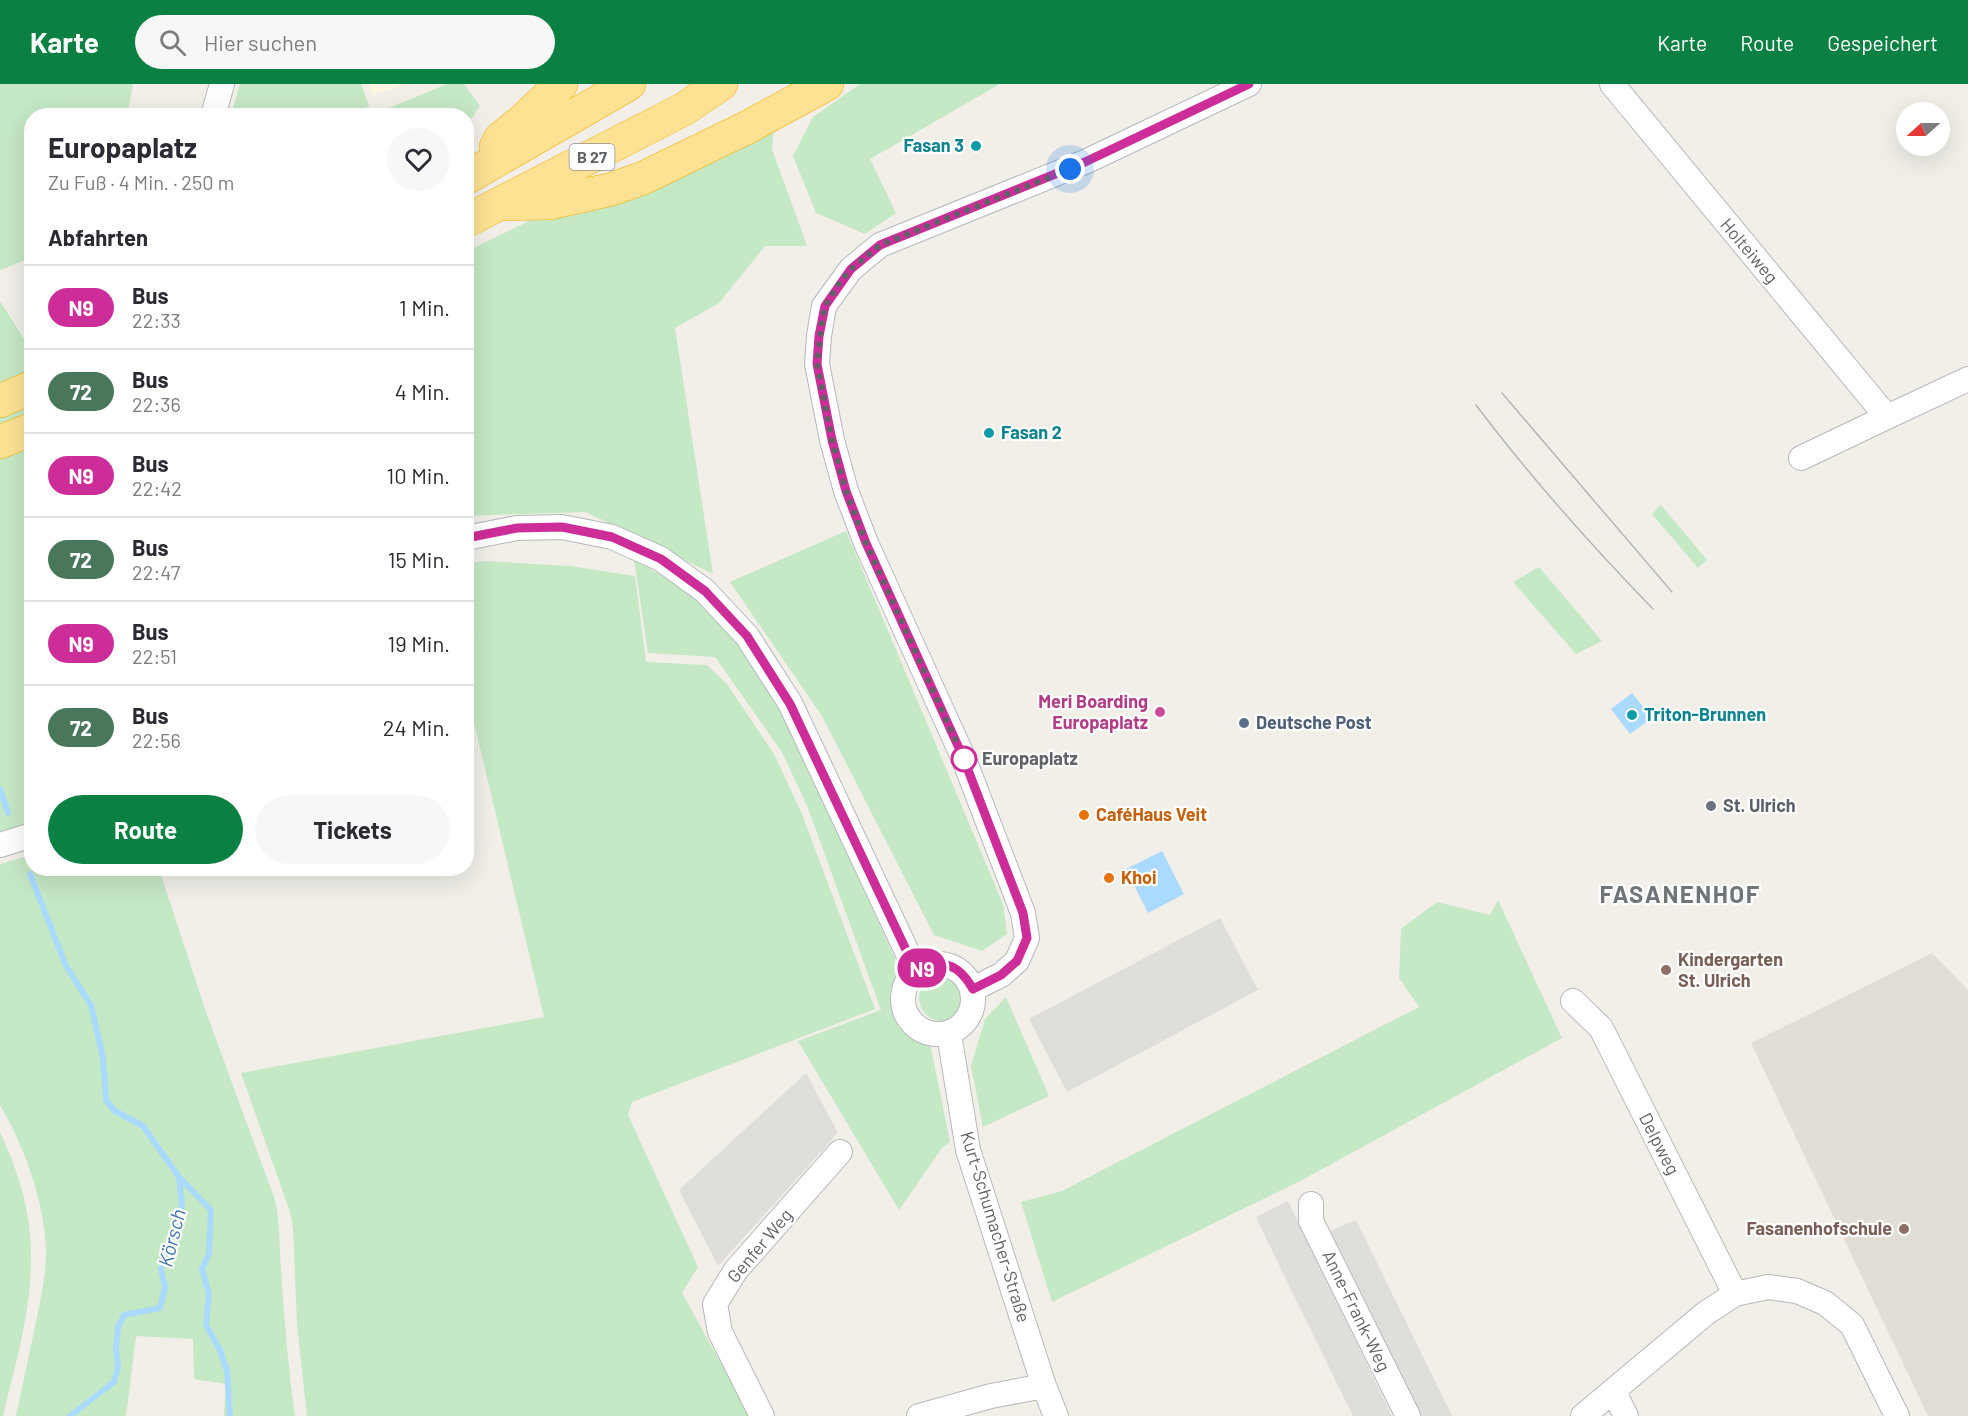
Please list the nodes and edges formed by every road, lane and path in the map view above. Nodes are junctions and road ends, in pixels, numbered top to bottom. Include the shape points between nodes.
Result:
1 (222, 84) edge
2 (561, 84) edge
3 (629, 84) edge
4 (721, 84) edge
5 (827, 84) edge
6 (1249, 84) edge
7 (1612, 84) edge
8 (215, 108) edge
9 (476, 173) edge
10 (499, 204) junction
11 (474, 217) edge
12 (1968, 379) edge
13 (24, 390) edge
14 (0, 401) edge
15 (1887, 417) junction
16 (24, 432) edge
17 (0, 442) edge
18 (1801, 458) dead end
19 (474, 536) edge
20 (24, 838) edge
21 (0, 845) edge
22 (916, 971) junction
23 (973, 989) junction
24 (1573, 1001) dead end
25 (949, 1034) junction
26 (840, 1152) dead end
27 (1311, 1204) dead end
28 (1735, 1294) junction
29 (1044, 1386) junction
30 (1614, 1392) junction
31 (762, 1416) edge
32 (919, 1416) edge
33 (1056, 1416) edge
34 (1408, 1416) edge
35 (1583, 1416) edge
36 (1626, 1416) edge
37 (1897, 1416) edge

1 - 8 street
2 - 9 highway, B 27 via 500,139
3 - 9 highway, B 27
4 - 10 highway, B 27 via 684,109
5 - 10 highway via 643,178 551,203
6 - 23 street via 1085,162 880,245 851,269 825,306 817,364 846,491 963,757 1023,913 1027,938 1017,961 1001,975
7 - 15 street, Holteiweg
10 - 11 highway, B 27
12 - 15 street
13 - 14 highway
15 - 18 street
16 - 17 highway
19 - 22 street via 517,528 562,527 612,537 661,559 705,591 747,636 790,704
20 - 21 street
22 - 23 street via 932,964 949,965 964,974
22 - 25 street via 906,984 906,1016 917,1028 932,1034
23 - 25 street via 970,1016
24 - 28 street, Delpweg via 1600,1028
25 - 29 street, Kurt-Schumacher-Straße via 968,1150
26 - 31 street, Genfer Weg via 736,1270 715,1304 720,1332
27 - 34 street, Anne-Frank-Weg via 1311,1221
28 - 30 street via 1706,1313
28 - 37 street via 1768,1287 1797,1291 1825,1303 1852,1325
29 - 32 street
29 - 33 street, Kurt-Schumacher-Straße
30 - 35 street
30 - 36 street

